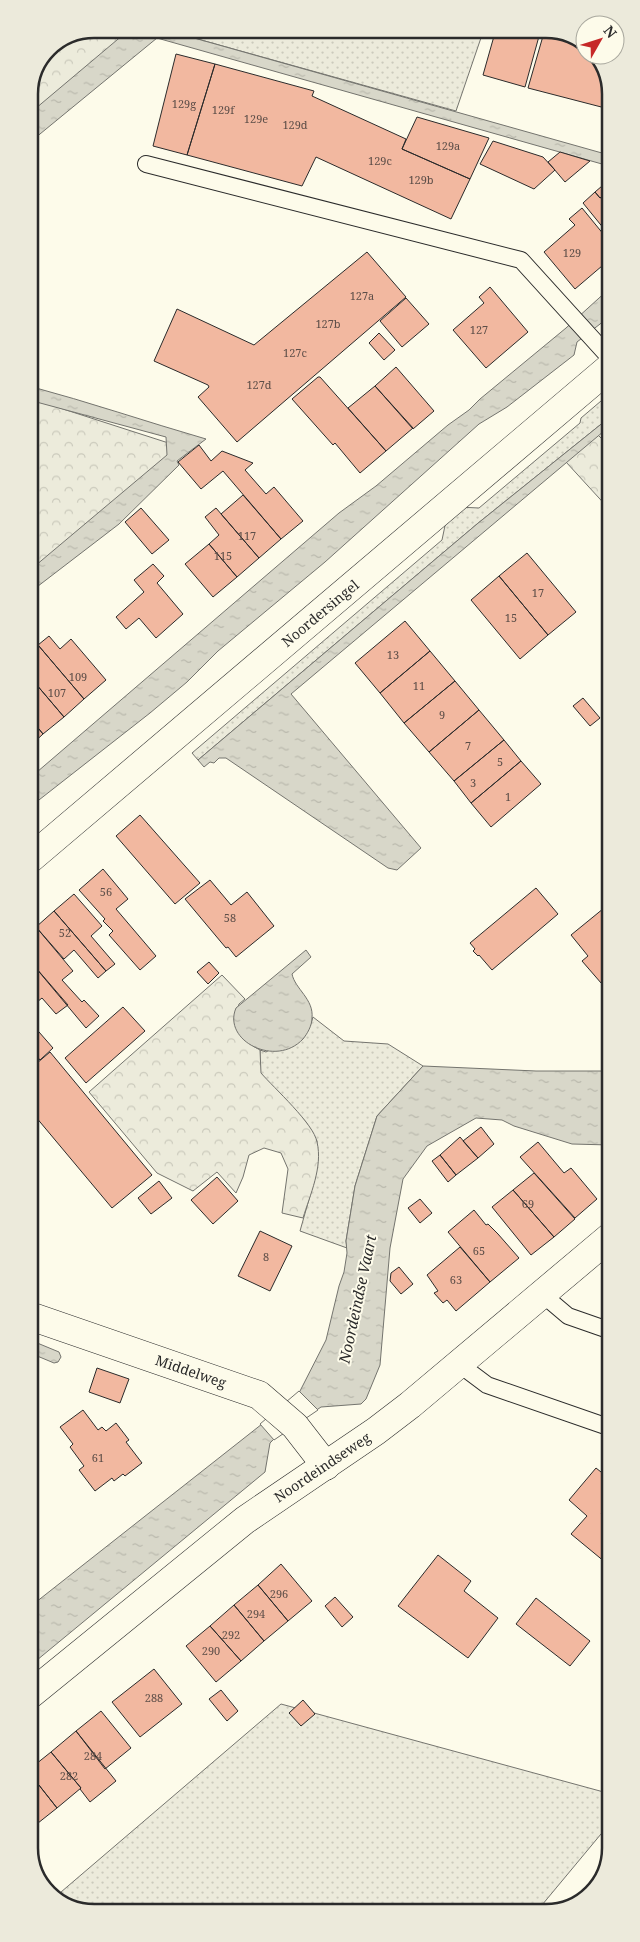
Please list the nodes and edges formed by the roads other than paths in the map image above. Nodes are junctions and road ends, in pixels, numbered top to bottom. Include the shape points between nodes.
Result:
1 (146, 164) dead end
2 (602, 349) edge
3 (602, 375) edge
4 (38, 852) edge
5 (602, 1243) edge
6 (542, 1294) junction
7 (38, 1319) edge
8 (602, 1328) edge
9 (459, 1364) junction
10 (602, 1425) edge
11 (326, 1466) junction
12 (38, 1688) edge

1 - 2 lane via 521,260
3 - 4 street, Noordersingel
5 - 6 street, Noordeindseweg
6 - 8 lane via 568,1316
6 - 9 street, Noordeindseweg
7 - 11 street, Middelweg via 259,1395 286,1417
9 - 10 lane via 487,1385
9 - 11 street, Noordeindseweg via 410,1405
11 - 12 street, Noordeindseweg via 245,1520

